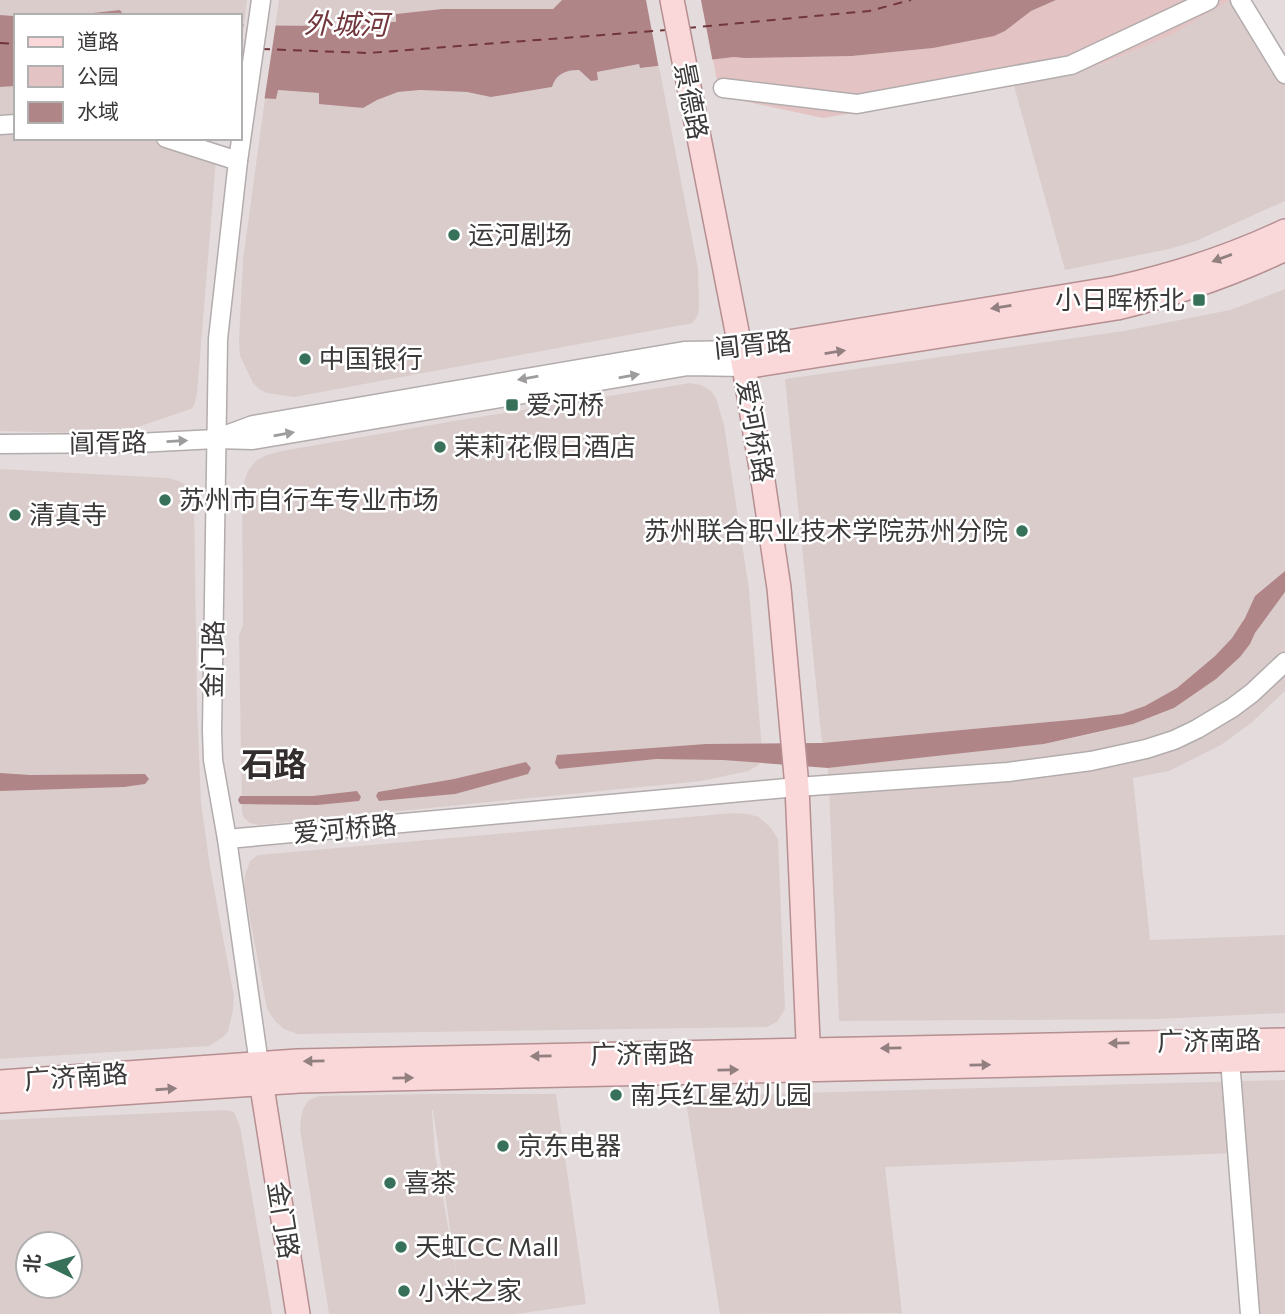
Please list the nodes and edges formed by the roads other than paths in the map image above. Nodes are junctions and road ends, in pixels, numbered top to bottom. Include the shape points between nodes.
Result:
1 (261, 0) edge
2 (672, 0) edge
3 (1209, 0) edge
4 (1240, 0) edge
5 (1285, 74) edge
6 (723, 89) dead end
7 (242, 134) edge
8 (172, 140) edge
9 (241, 140) edge
10 (238, 161) junction
11 (711, 203) joint
12 (1285, 231) edge
13 (1285, 249) edge
14 (742, 359) junction
15 (216, 439) junction
16 (0, 444) edge
17 (1285, 662) edge
18 (796, 783) junction
19 (227, 839) junction
20 (1285, 1040) edge
21 (809, 1059) junction
22 (1285, 1059) edge
23 (1230, 1060) junction
24 (260, 1074) junction
25 (0, 1082) edge
26 (0, 1101) edge
27 (298, 1314) edge
28 (1250, 1314) edge

1 - 7 street, 金门路
2 - 11 main road, 景德路
3 - 6 street via 1071,65 857,104
4 - 5 street
8 - 10 street
9 - 10 street, 金门路
10 - 15 street, 金门路 via 218,339
11 - 14 main road, 爱河桥路
12 -> 14 main road, 阊胥路 via 1171,275
14 -> 13 main road, 阊胥路 via 1117,308 1212,280
14 - 15 street, 阊胥路 via 684,351 253,425
14 - 18 main road, 爱河桥路 via 776,563
16 -> 15 street, 阊胥路
15 - 19 street, 金门路 via 212,747
17 - 18 street, 爱河桥路 via 1220,717 1174,740 1134,752 1008,772
18 - 19 street, 爱河桥路
18 - 21 main road, 爱河桥路
19 - 24 street, 金门路
20 -> 21 main road, 广济南路
21 -> 23 main road, 广济南路
21 - 24 main road, 广济南路 via 300,1081
22 - 23 main road, 广济南路
23 - 28 street
24 - 25 main road, 广济南路
26 -> 24 main road, 广济南路
24 - 27 main road, 金门路

